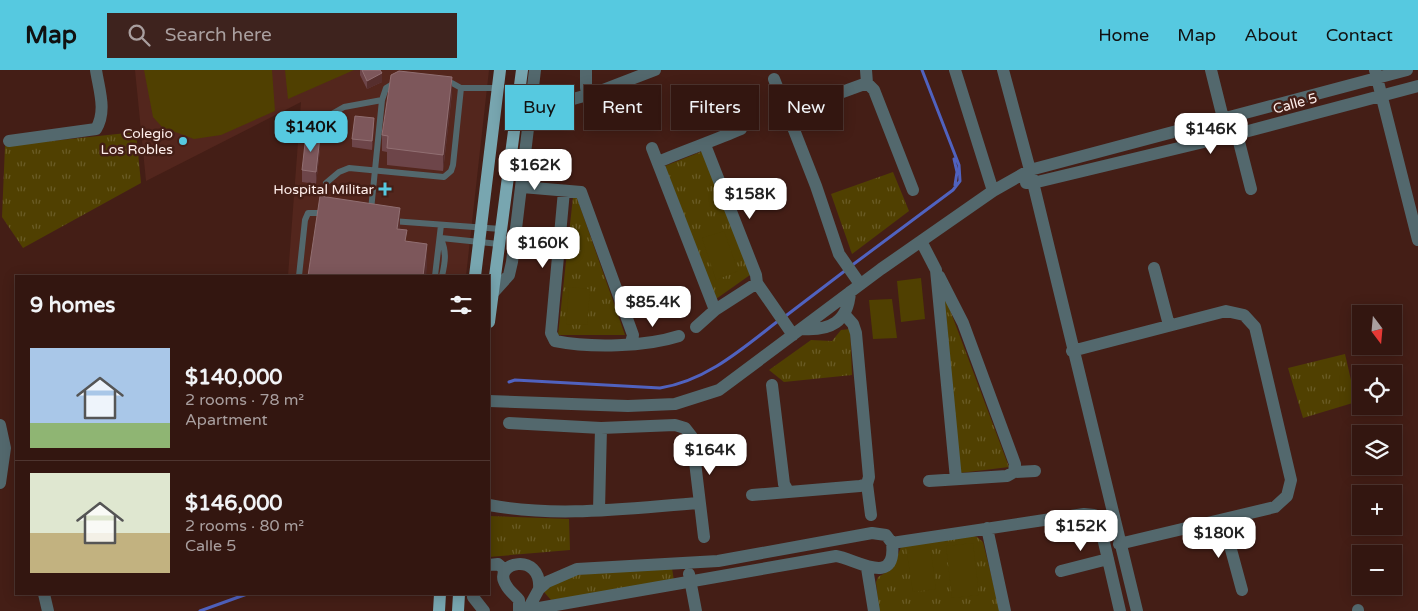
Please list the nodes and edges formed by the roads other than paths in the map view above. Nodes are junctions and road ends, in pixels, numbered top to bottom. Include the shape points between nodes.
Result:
1 (96, 70) edge
2 (500, 70) edge
3 (522, 70) edge
4 (535, 70) edge
5 (586, 70) edge
6 (655, 70) edge
7 (866, 70) edge
8 (956, 70) edge
9 (1003, 70) edge
10 (1211, 70) edge
11 (1407, 70) edge
12 (1376, 74) edge
13 (774, 79) dead end
14 (400, 81) edge
15 (435, 82) edge
16 (867, 83) junction
17 (533, 85) edge
18 (586, 85) edge
19 (614, 85) edge
20 (776, 85) edge
21 (1418, 86) edge
22 (461, 88) junction
23 (498, 88) junction
24 (843, 92) edge
25 (1381, 96) junction
26 (382, 100) junction
27 (1223, 118) junction
28 (528, 130) edge
29 (739, 130) edge
30 (793, 130) edge
31 (1238, 134) junction
32 (312, 139) edge
33 (9, 141) dead end
34 (705, 145) junction
35 (652, 148) dead end
36 (658, 162) junction
37 (1030, 170) junction
38 (374, 171) junction
39 (1013, 182) junction
40 (326, 183) dead end
41 (1033, 183) junction
42 (522, 187) junction
43 (1251, 189) dead end
44 (913, 190) dead end
45 (564, 191) junction
46 (993, 191) junction
47 (334, 214) edge
48 (370, 219) edge
49 (388, 220) edge
50 (441, 225) junction
51 (482, 226) junction
52 (501, 228) junction
53 (441, 238) junction
54 (1418, 240) edge
55 (921, 241) junction
56 (480, 242) junction
57 (499, 244) junction
58 (1154, 268) dead end
59 (936, 270) junction
60 (299, 275) edge
61 (435, 275) edge
62 (442, 275) edge
63 (476, 275) edge
64 (757, 283) junction
65 (855, 284) junction
66 (492, 294) junction
67 (715, 310) junction
68 (490, 313) edge
69 (845, 315) junction
70 (1169, 325) junction
71 (696, 328) dead end
72 (797, 332) junction
73 (679, 336) dead end
74 (630, 343) junction
75 (1072, 351) junction
76 (772, 385) dead end
77 (490, 401) edge
78 (509, 424) dead end
79 (0, 425) edge
80 (601, 428) junction
81 (1035, 471) dead end
82 (1014, 472) junction
83 (956, 479) junction
84 (929, 482) dead end
85 (0, 483) edge
86 (867, 484) junction
87 (788, 491) junction
88 (752, 495) dead end
89 (699, 503) junction
90 (490, 505) edge
91 (599, 510) junction
92 (871, 515) dead end
93 (1223, 520) junction
94 (987, 528) junction
95 (704, 537) dead end
96 (892, 543) junction
97 (1119, 544) junction
98 (1108, 559) junction
99 (686, 564) junction
100 (490, 566) edge
101 (866, 568) junction
102 (505, 570) junction
103 (1061, 571) dead end
104 (691, 582) junction
105 (539, 589) junction
106 (1242, 590) dead end
107 (44, 595) edge
108 (440, 595) edge
109 (460, 595) edge
110 (473, 595) edge
111 (48, 611) edge
112 (440, 611) edge
113 (458, 611) edge
114 (484, 611) edge
115 (524, 611) edge
116 (696, 611) edge
117 (874, 611) edge
118 (1005, 611) edge
119 (1120, 611) edge
120 (1137, 611) edge

1 - 33 street via 102,110 96,129
2 - 23 main road
3 - 52 main road
4 - 17 street
5 - 18 street
6 - 19 street
7 - 16 street
8 - 46 street
9 - 37 street
10 - 27 street
11 - 12 street, Calle 5
12 - 25 street
12 - 27 street, Calle 5
13 - 20 street
14 - 26 lane via 386,88
15 - 22 lane via 452,83
16 - 24 street
16 - 44 street via 874,90
21 - 25 street, Calle 5
22 - 23 lane
22 - 38 lane via 452,171 444,177
23 - 51 main road
25 - 31 street, Calle 5
25 - 54 street
26 - 32 lane via 344,107 323,119
26 - 38 lane
27 - 37 street, Calle 5
28 - 42 street
29 - 34 street
30 - 65 street via 816,186 831,235
31 - 41 street, Calle 5
31 - 43 street
34 - 36 street via 696,145
34 - 64 street
35 - 36 street
36 - 67 street
37 - 39 street
37 - 41 street
38 - 40 lane via 349,168
38 - 48 lane
39 - 41 street, Calle 5
39 - 46 street
41 - 75 street
42 - 45 street
42 - 66 street via 509,275
45 - 74 street via 581,192 633,335
45 - 74 street via 551,333 554,341
46 - 55 street
47 - 60 lane via 308,213
49 - 50 lane
50 - 51 lane
50 - 53 lane
51 - 52 lane
51 - 56 main road
52 - 57 main road
53 - 56 lane
53 - 61 lane
53 - 62 lane via 446,262
55 - 59 street
55 - 65 street
56 - 57 lane
56 - 63 main road
57 - 66 main road
58 - 70 street
59 - 82 street via 963,323 1015,464
59 - 83 street
64 - 67 street
64 - 72 street via 785,324
65 - 69 street
65 - 72 street
66 - 68 main road
67 - 71 street
69 - 72 street via 829,328
69 - 86 street via 856,333 869,477
70 - 75 street
70 - 93 street via 1226,311 1244,315 1255,327 1291,480 1287,496 1275,507
72 - 77 street via 719,390 675,404 628,406
73 - 74 street
75 - 97 street
76 - 87 street via 784,484
78 - 80 street
79 - 85 street via 5,448
80 - 89 street via 675,425 685,428 692,437
80 - 91 street
81 - 82 street
82 - 83 street via 1007,476
83 - 84 street
86 - 87 street
86 - 92 street
87 - 88 street
89 - 91 street
89 - 95 street
90 - 91 street via 530,510
93 - 97 street
93 - 106 street
94 - 96 street
94 - 98 street via 1094,515 1100,525
94 - 118 street
96 - 99 street via 886,535 872,533
96 - 101 street via 894,554 889,563 878,569
97 - 120 street
98 - 103 street
98 - 119 street
99 - 104 street
99 - 105 street via 577,569 560,575
100 - 102 street via 498,564
101 - 104 street via 853,560 836,556
101 - 117 street
102 - 105 street via 512,564 531,567 540,582
102 - 115 street via 506,585
104 - 115 street
104 - 116 street
105 - 115 street
107 - 111 street
108 - 112 main road
109 - 113 main road
110 - 114 street

